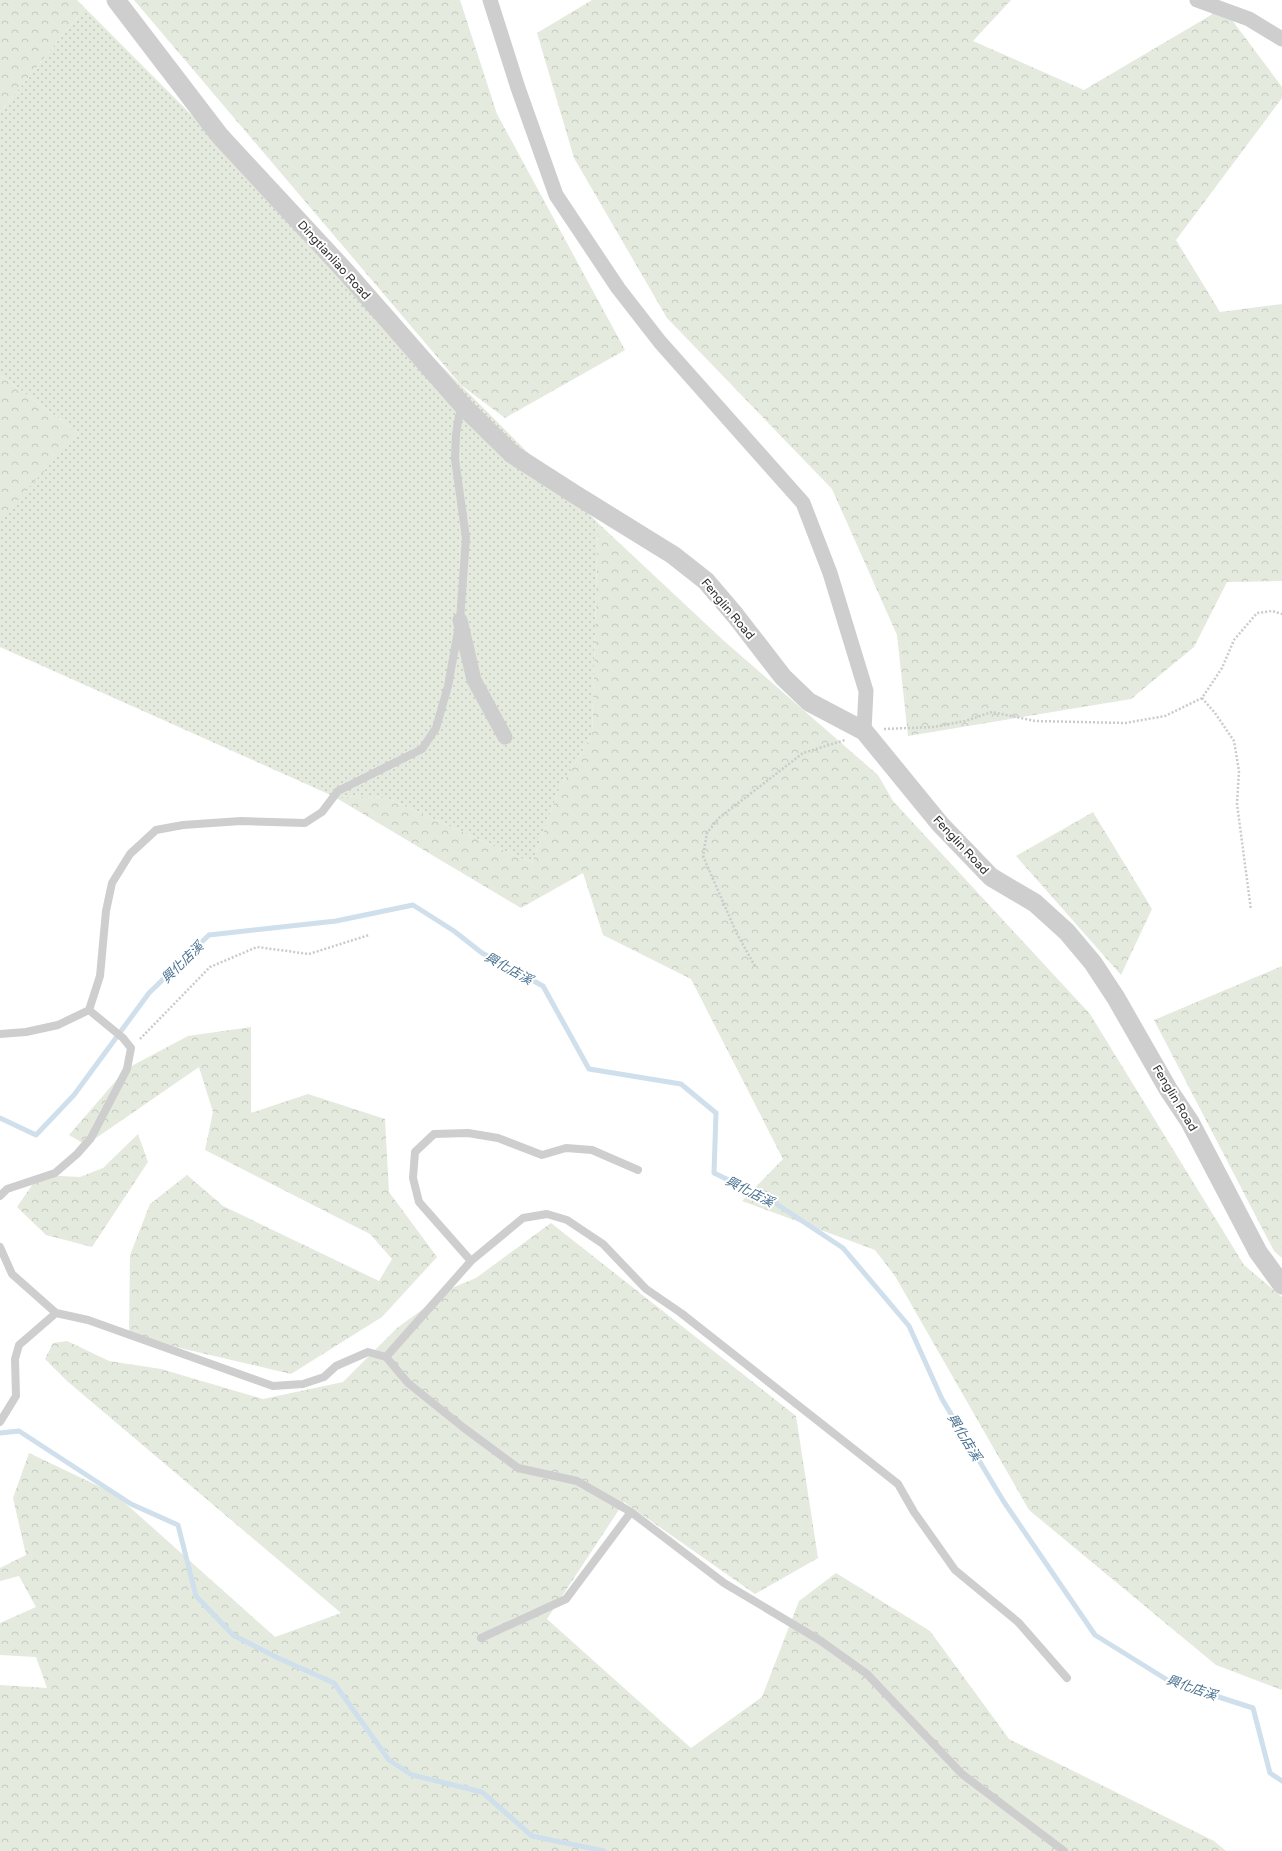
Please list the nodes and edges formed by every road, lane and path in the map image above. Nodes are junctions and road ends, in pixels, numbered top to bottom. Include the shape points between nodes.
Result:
1 (116, 0) edge
2 (490, 0) edge
3 (1197, 0) edge
4 (1282, 39) edge
5 (465, 408) junction
6 (576, 495) joint
7 (1282, 614) edge
8 (460, 620) junction
9 (1202, 698) junction
10 (864, 731) junction
11 (505, 737) dead end
12 (1252, 910) dead end
13 (368, 935) dead end
14 (755, 966) dead end
15 (89, 1010) junction
16 (0, 1034) edge
17 (131, 1048) junction
18 (638, 1170) dead end
19 (0, 1196) edge
20 (0, 1247) edge
21 (472, 1261) junction
22 (1282, 1285) edge
23 (56, 1313) junction
24 (386, 1357) junction
25 (0, 1422) edge
26 (630, 1512) junction
27 (481, 1638) dead end
28 (1067, 1678) dead end
29 (1064, 1851) edge

1 - 5 street, Dingtianliao Road via 220,136 346,272
2 - 10 street via 556,195 618,288 660,342 803,503 830,573 866,691
3 - 4 street via 1249,20
5 - 6 street, Dingtianliao Road via 512,454
5 - 8 lane via 459,416 455,459 466,538
6 - 10 street, Fenglin Road via 673,555 706,581 783,677 809,702
7 - 9 path via 1272,611 1257,613 1234,640 1222,668
8 - 11 street via 474,680
8 - 15 lane via 448,686 436,728 422,749 338,791 322,812 305,823 241,821 183,825 156,830 130,854 112,883 106,912 100,976
9 - 10 path via 1165,716 1125,723 1035,721 992,712 934,727 894,727
9 - 12 path via 1234,741 1239,771 1237,804
10 - 14 path via 854,738 803,753 719,818 707,833 703,856 737,934
10 - 22 street, Fenglin Road via 940,824 991,877 1035,904 1067,932 1093,963 1190,1122 1258,1252
13 - 17 path via 309,954 257,947 210,967
15 - 16 lane via 58,1025 26,1032
15 - 17 lane via 123,1038
17 - 19 lane via 127,1069 92,1138 55,1173 7,1189
18 - 21 lane via 592,1150 566,1148 542,1155 498,1138 468,1133 434,1134 415,1152 413,1178 419,1202
20 - 23 lane via 12,1274
21 - 24 lane
21 - 28 lane via 523,1218 547,1214 567,1220 603,1244 646,1289 687,1318 898,1484 914,1512 955,1570 1018,1622
23 - 24 lane via 88,1320 273,1386 303,1384 324,1376 336,1366 368,1352
23 - 25 lane via 19,1345 15,1359 16,1396
24 - 26 lane via 408,1383 518,1468 577,1481
26 - 27 lane via 566,1599
26 - 29 lane via 724,1583 821,1641 867,1674 962,1774

